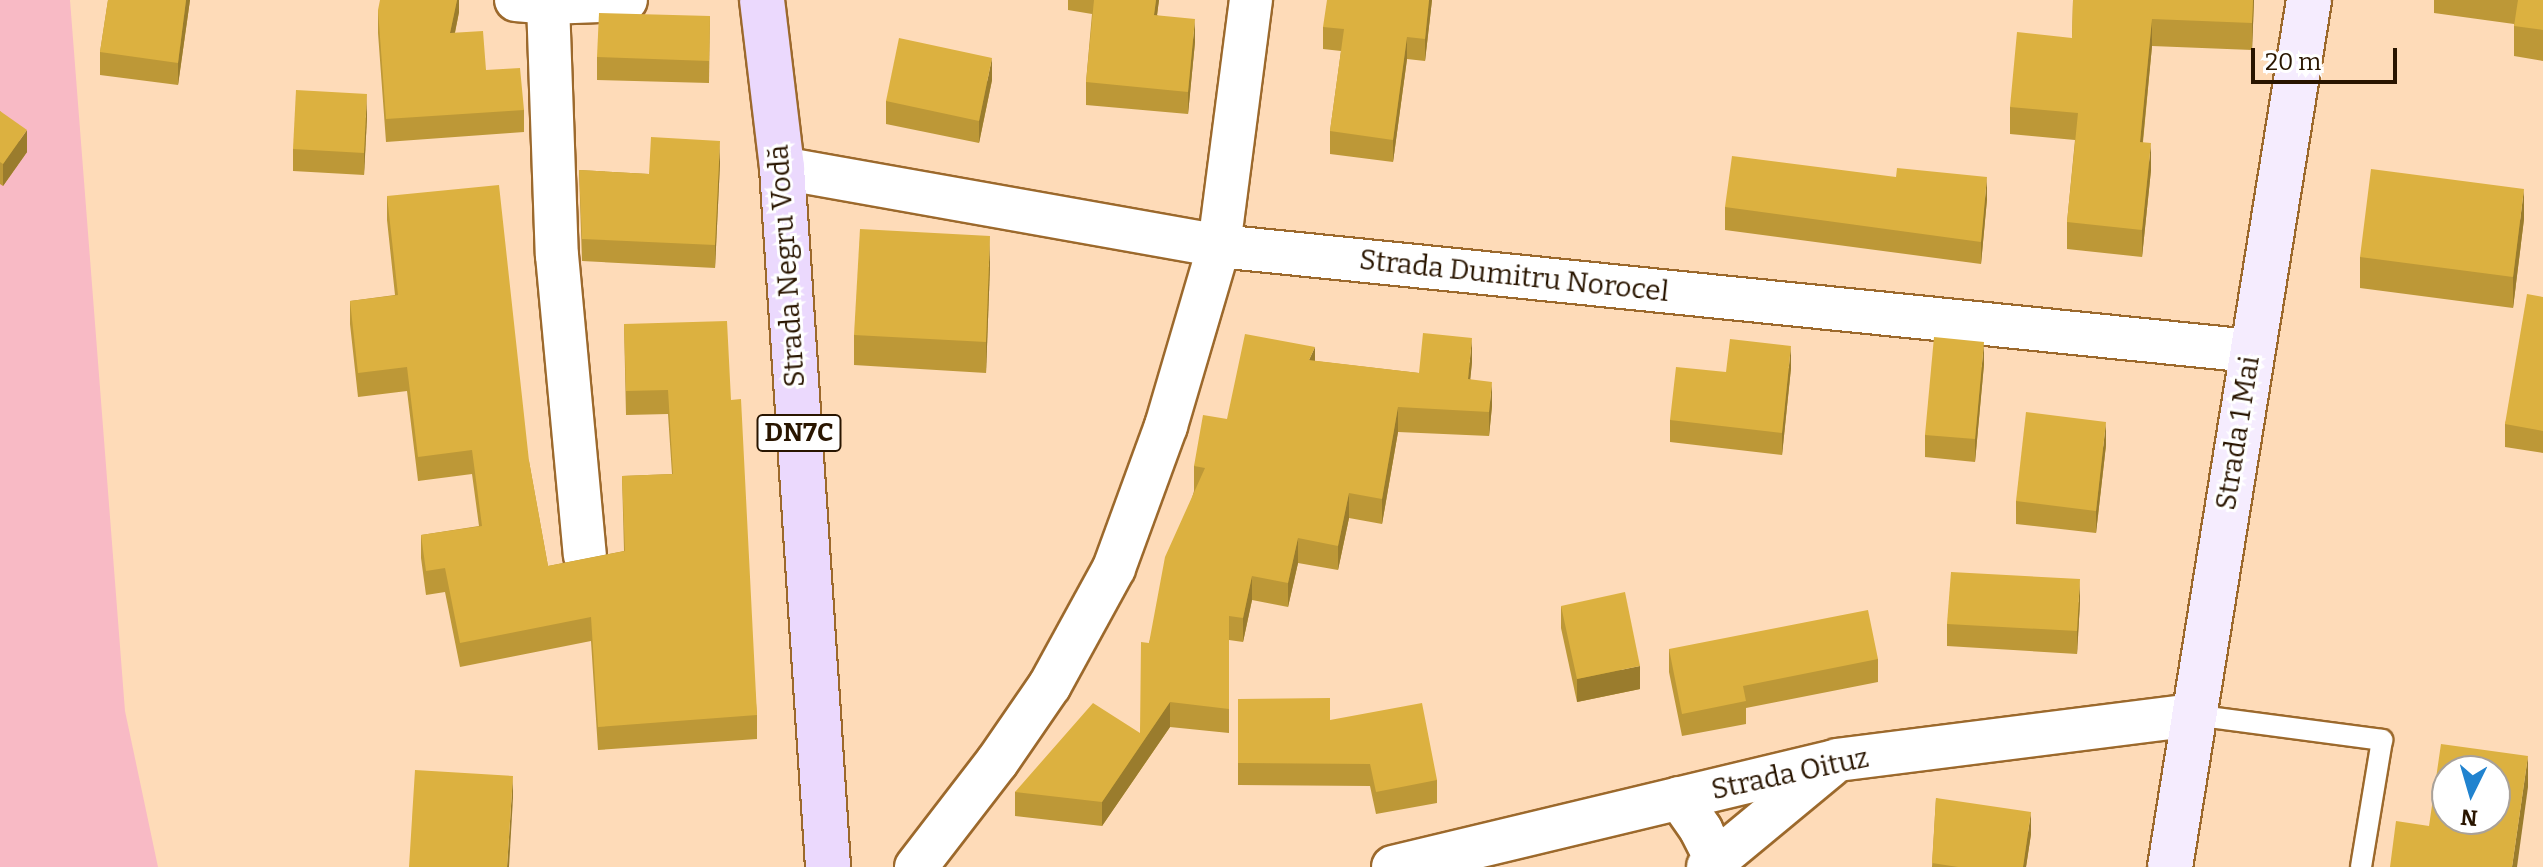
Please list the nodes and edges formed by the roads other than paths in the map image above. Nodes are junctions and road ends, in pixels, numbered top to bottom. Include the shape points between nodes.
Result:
1 (626, 0) edge
2 (762, 0) edge
3 (1251, 0) edge
4 (2309, 0) edge
5 (532, 2) edge
6 (782, 168) junction
7 (1219, 246) junction
8 (2251, 351) junction
9 (585, 555) edge
10 (2193, 715) junction
11 (1837, 760) junction
12 (1679, 798) junction
13 (1712, 864) edge
14 (828, 867) edge
15 (916, 867) edge
16 (1393, 867) edge
17 (2170, 867) edge
18 (2361, 867) edge

1 - 5 street
2 - 6 main road, Strada Negru Vodă / DN7C
3 - 7 street
4 - 8 main road, Strada 1 Mai
5 - 9 street
6 - 7 street, Strada Dumitru Norocel
6 - 14 main road, Strada Negru Vodă / DN7C
7 - 8 street, Strada Dumitru Norocel
7 - 15 street via 1166,426 1114,568 1050,685
8 - 10 main road, Strada 1 Mai
10 - 11 street, Strada Oituz
10 - 17 main road, Strada 1 Mai
10 - 18 lane via 2382,740
11 - 12 street, Strada Oituz
11 - 13 street
12 - 13 street via 1701,830
12 - 16 street, Strada Oituz

